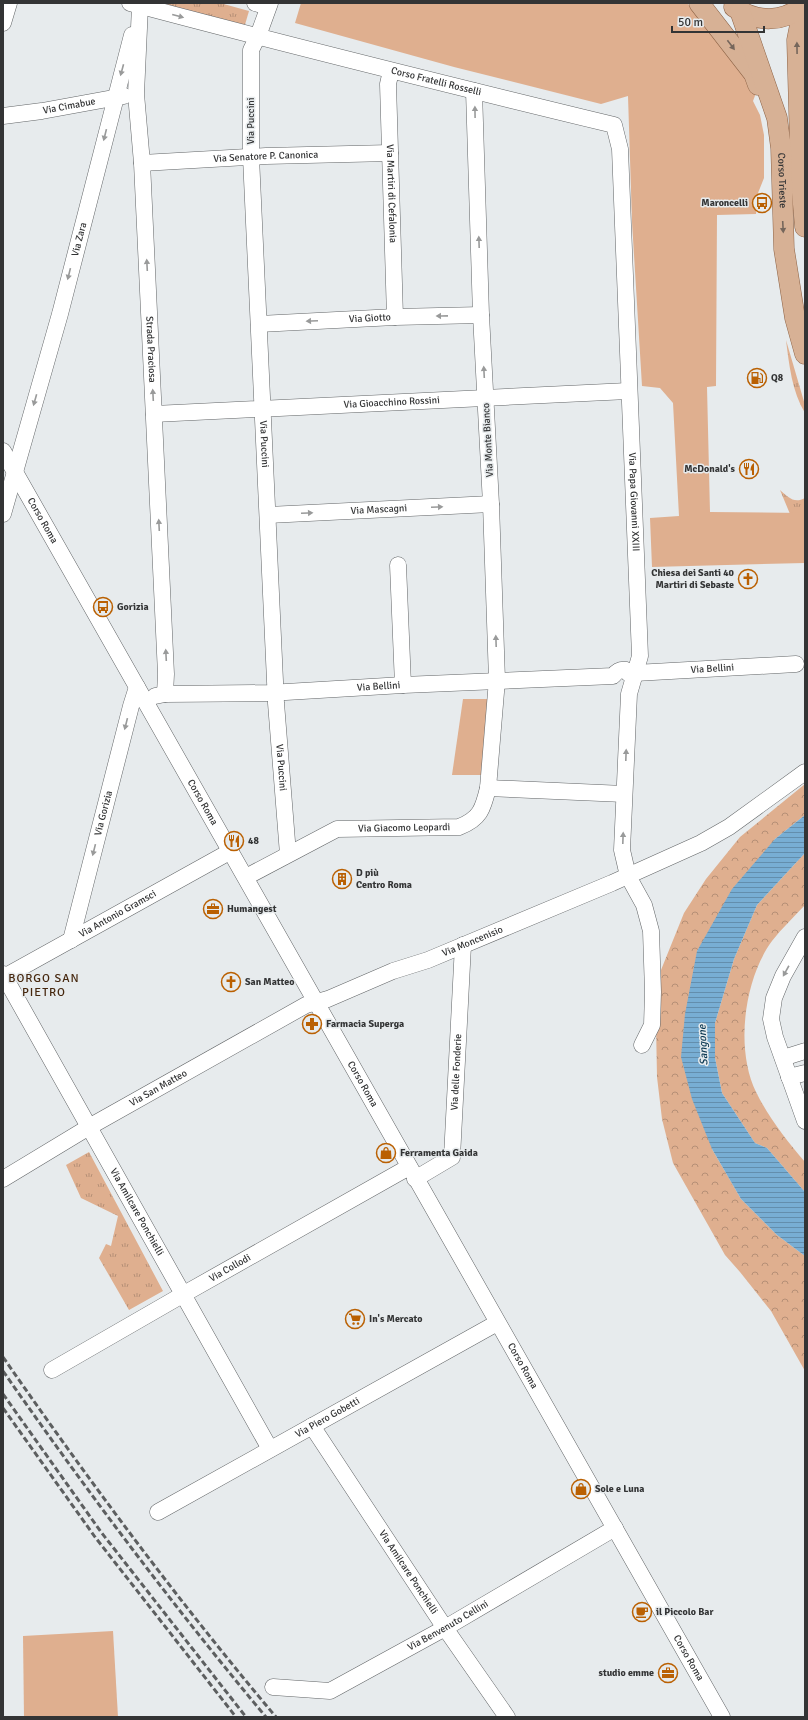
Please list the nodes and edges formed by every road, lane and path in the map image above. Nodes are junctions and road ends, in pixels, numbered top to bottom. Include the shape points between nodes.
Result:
1 (9, 3) edge
2 (699, 3) edge
3 (135, 4) edge
4 (264, 4) edge
5 (805, 4) edge
6 (735, 7) edge
7 (3, 23) edge
8 (258, 36) junction
9 (391, 70) junction
10 (801, 78) edge
11 (474, 91) junction
12 (136, 94) junction
13 (115, 97) junction
14 (3, 116) edge
15 (777, 118) junction
16 (614, 125) joint
17 (390, 153) junction
18 (252, 157) junction
19 (142, 163) junction
20 (805, 227) edge
21 (481, 315) junction
22 (395, 317) junction
23 (259, 324) junction
24 (805, 354) edge
25 (628, 390) junction
26 (485, 398) junction
27 (263, 408) junction
28 (154, 414) junction
29 (3, 451) edge
30 (16, 472) junction
31 (491, 504) junction
32 (3, 514) edge
33 (268, 515) junction
34 (398, 565) dead end
35 (796, 664) dead end
36 (625, 674) junction
37 (498, 680) junction
38 (403, 685) junction
39 (276, 692) junction
40 (141, 694) junction
41 (165, 694) junction
42 (805, 772) edge
43 (488, 788) junction
44 (624, 794) junction
45 (231, 851) junction
46 (288, 854) junction
47 (628, 876) junction
48 (246, 877) junction
49 (805, 937) edge
50 (71, 940) junction
51 (463, 945) junction
52 (4, 976) edge
53 (316, 1002) junction
54 (642, 1045) dead end
55 (805, 1051) edge
56 (783, 1058) junction
57 (805, 1073) edge
58 (789, 1077) junction
59 (805, 1121) edge
60 (89, 1127) junction
61 (412, 1173) junction
62 (3, 1179) edge
63 (184, 1294) junction
64 (498, 1323) junction
65 (52, 1370) dead end
66 (312, 1426) junction
67 (270, 1449) junction
68 (158, 1512) dead end
69 (615, 1528) junction
70 (445, 1628) junction
71 (273, 1687) dead end
72 (507, 1717) edge
73 (722, 1717) edge

1 - 7 street
2 -> 15 main road via 754,74
3 -> 8 street, Corso Fratelli Rosselli
3 - 12 street, Strada Praciosa
3 -> 13 street, Via Zara
4 - 8 street, Via Puccini
5 - 6 main road via 794,12 773,19 756,18
10 -> 5 main road, Corso Trieste via 797,40
6 - 15 main road, Corso Trieste
8 - 9 street, Corso Fratelli Rosselli
8 - 18 street, Via Puccini via 251,50
9 - 11 street, Corso Fratelli Rosselli
9 - 17 street, Via Martiri di Cefalonia via 388,84
10 - 20 main road, Corso Trieste via 801,181
11 - 16 street, Corso Fratelli Rosselli
21 -> 11 street, Via Monte Bianco
12 - 13 street, Via Cimabue
12 - 19 street, Strada Praciosa
13 - 14 street, Via Cimabue
13 -> 30 street, Via Zara via 60,314
15 -> 24 main road, Corso Trieste via 784,249 795,318
16 - 25 street, Via Papa Giovanni XXIII via 620,149
17 - 18 street, Via Senatore P. Canonica
17 - 22 street, Via Martiri di Cefalonia
18 - 19 street, Via Senatore P. Canonica
18 - 23 street, Via Puccini
28 -> 19 street, Strada Praciosa
21 -> 22 street, Via Giotto
26 -> 21 street, Via Monte Bianco
22 -> 23 street, Via Giotto
23 - 27 street, Via Puccini
25 - 26 street, Via Gioacchino Rossini
25 - 36 street, Via Papa Giovanni XXIII via 640,656
26 - 27 street, Via Gioacchino Rossini
26 - 31 street, Via Monte Bianco
27 - 28 street, Via Gioacchino Rossini
27 - 33 street, Via Puccini
41 -> 28 street, Strada Praciosa
29 - 30 street, Corso Roma
30 - 32 street
30 - 40 street, Corso Roma
33 -> 31 street, Via Mascagni
37 -> 31 street, Via Monte Bianco
33 - 39 street, Via Puccini
34 - 38 street
35 - 36 street, Via Bellini
36 - 37 street, Via Bellini
44 -> 36 street, Via Papa Giovanni XXIII via 629,694
37 - 38 street, Via Bellini
37 - 43 street, Via Monte Bianco
38 - 39 street, Via Bellini
39 - 41 street, Via Bellini
39 - 46 street, Via Puccini
40 - 41 street, Via Bellini
40 - 45 street, Corso Roma
40 -> 50 street, Via Gorizia
42 - 47 street, Via Moncenisio via 728,827 701,843
43 - 44 street
43 - 46 street, Via Giacomo Leopardi via 479,814 459,827 337,829
47 -> 44 street, Via Papa Giovanni XXIII via 622,850
45 - 48 street, Corso Roma
45 - 50 street, Via Antonio Gramsci
46 - 48 street, Via Giacomo Leopardi
47 - 51 street, Via Moncenisio
47 - 54 street via 644,905 650,931 652,1025
48 - 53 street, Corso Roma
49 -> 56 street via 774,998 771,1019
50 - 52 street, Via Antonio Gramsci
51 - 53 street, Via Moncenisio
51 - 61 street, Via delle Fonderie via 452,1157
52 - 60 street, Via Amilcare Ponchielli
53 - 60 street, Via San Matteo via 306,1005
53 - 61 street, Corso Roma
55 - 56 street
56 - 58 street
57 - 58 street
58 - 59 street
60 - 62 street, Via San Matteo
60 - 63 street, Via Amilcare Ponchielli
61 - 63 street, Via Collodi
61 - 64 street, Corso Roma
63 - 65 street, Via Collodi
63 - 67 street, Via Amilcare Ponchielli
64 - 66 street, Via Piero Gobetti
64 - 69 street, Corso Roma
66 - 67 street, Via Piero Gobetti
66 - 70 street, Via Amilcare Ponchielli
67 - 68 street, Via Piero Gobetti
69 - 70 street, Via Benvenuto Cellini
69 - 73 street, Corso Roma
70 - 71 street, Via Benvenuto Cellini via 330,1691
70 - 72 street, Via Amilcare Ponchielli

